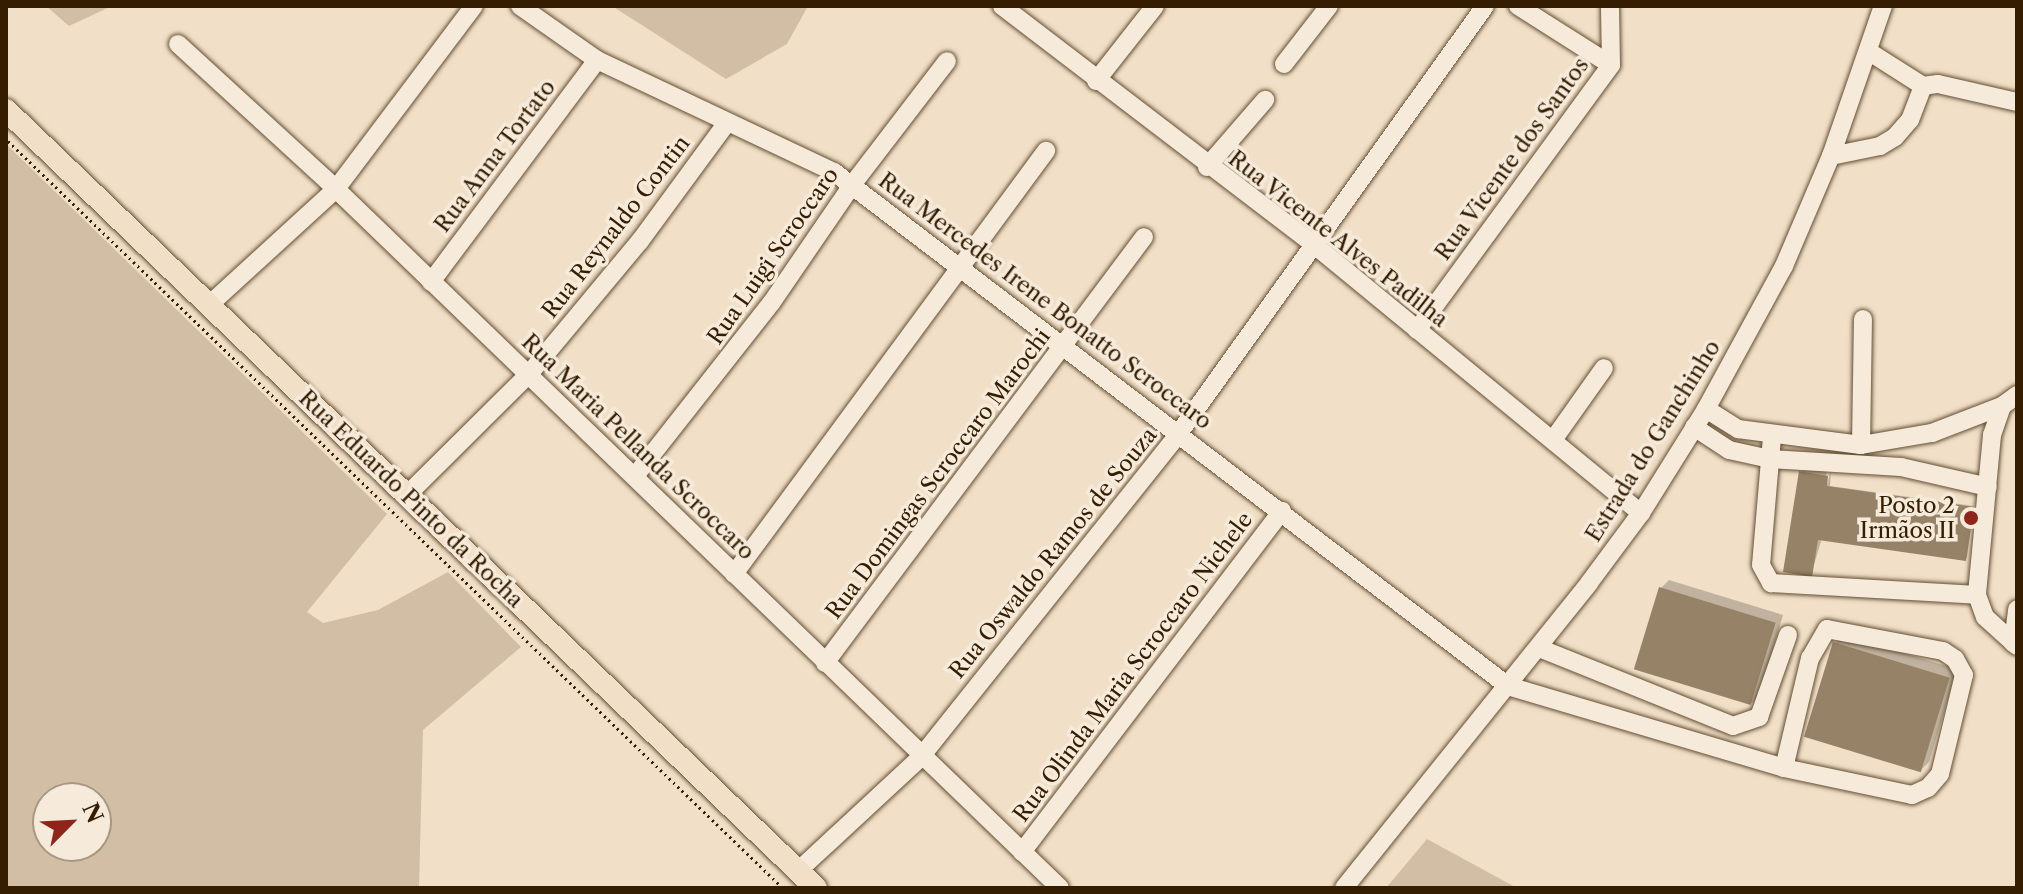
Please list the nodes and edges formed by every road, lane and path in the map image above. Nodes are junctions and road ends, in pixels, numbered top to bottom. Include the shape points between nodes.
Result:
1 (474, 6) edge
2 (520, 6) edge
3 (1002, 6) edge
4 (1155, 6) edge
5 (1329, 6) edge
6 (1485, 6) edge
7 (1518, 6) edge
8 (1610, 6) edge
9 (1880, 7) edge
10 (178, 44) dead end
11 (1868, 51) junction
12 (597, 60) junction
13 (947, 61) dead end
14 (1284, 64) dead end
15 (1611, 65) junction
16 (1096, 81) junction
17 (1923, 86) junction
18 (1265, 100) dead end
19 (2017, 102) edge
20 (6, 110) edge
21 (726, 124) junction
22 (6, 140) edge
23 (1046, 151) dead end
24 (1831, 156) junction
25 (1207, 167) junction
26 (852, 185) junction
27 (336, 189) junction
28 (1144, 237) dead end
29 (1312, 243) junction
30 (961, 268) junction
31 (431, 282) junction
32 (209, 305) junction
33 (1863, 319) dead end
34 (1417, 330) junction
35 (1065, 347) junction
36 (1604, 368) dead end
37 (529, 374) junction
38 (2010, 401) edge
39 (1706, 409) junction
40 (1694, 427) junction
41 (1179, 433) junction
42 (1772, 437) junction
43 (1553, 440) junction
44 (1861, 445) junction
45 (1770, 459) junction
46 (635, 476) junction
47 (1988, 487) junction
48 (407, 495) junction
49 (1282, 511) junction
50 (1641, 513) junction
51 (734, 574) junction
52 (1977, 595) junction
53 (2017, 609) edge
54 (1788, 635) dead end
55 (2015, 644) edge
56 (1539, 648) junction
57 (825, 663) junction
58 (1508, 686) junction
59 (920, 758) junction
60 (1784, 768) junction
61 (1022, 852) junction
62 (790, 880) edge
63 (816, 888) edge
64 (1060, 888) edge
65 (1344, 888) edge

1 - 27 street
2 - 12 street, Rua Mercedes Irene Bonatto Scroccaro
3 - 16 street, Rua Vicente Alves Padilha
4 - 16 street
5 - 14 street
6 - 29 street, Rua Oswaldo Ramos de Souza
7 - 15 street
8 - 15 street, Rua Vicente dos Santos
9 - 11 street, Estrada do Ganchinho
10 - 27 street, Rua Maria Pellanda Scroccaro
11 - 17 street
11 - 24 street, Estrada do Ganchinho
12 - 21 street, Rua Mercedes Irene Bonatto Scroccaro
12 - 31 street, Rua Anna Tortato
13 - 26 street, Rua Luigi Scroccaro
15 - 34 street, Rua Vicente dos Santos
16 - 25 street, Rua Vicente Alves Padilha
17 - 19 street via 1938,84
17 - 24 street via 1910,120 1895,137 1880,146
18 - 25 street
20 - 32 main road, Rua Eduardo Pinto da Rocha
21 - 26 street, Rua Mercedes Irene Bonatto Scroccaro
21 - 37 street, Rua Reynaldo Contin via 640,241
22 - 62 path
23 - 30 street
24 - 39 street, Estrada do Ganchinho via 1784,266
25 - 29 street, Rua Vicente Alves Padilha
26 - 30 street, Rua Mercedes Irene Bonatto Scroccaro
26 - 46 street, Rua Luigi Scroccaro via 772,302
27 - 31 street, Rua Maria Pellanda Scroccaro
27 - 32 street
28 - 35 street, Rua Domingas Scroccaro Marochi
29 - 34 street, Rua Vicente Alves Padilha
29 - 41 street, Rua Oswaldo Ramos de Souza
30 - 35 street, Rua Mercedes Irene Bonatto Scroccaro
30 - 51 street
31 - 37 street, Rua Maria Pellanda Scroccaro
32 - 48 main road, Rua Eduardo Pinto da Rocha
33 - 44 street
34 - 43 street, Rua Vicente Alves Padilha
35 - 41 street, Rua Mercedes Irene Bonatto Scroccaro
35 - 57 street, Rua Domingas Scroccaro Marochi
36 - 43 street
37 - 46 street, Rua Maria Pellanda Scroccaro
37 - 48 street, Rua Reynaldo Contin
38 - 44 street via 1922,436
38 - 47 street via 1992,435
39 - 40 street, Estrada do Ganchinho
39 - 42 street via 1738,429
40 - 45 street via 1729,450
40 - 50 street, Estrada do Ganchinho
41 - 49 street, Rua Mercedes Irene Bonatto Scroccaro
41 - 59 street, Rua Oswaldo Ramos de Souza
42 - 44 street
42 - 45 street
43 - 50 street, Rua Vicente Alves Padilha
45 - 47 street via 1901,467
45 - 52 street via 1761,565 1771,583
46 - 51 street, Rua Maria Pellanda Scroccaro
47 - 52 street
48 - 62 main road, Rua Eduardo Pinto da Rocha
49 - 58 street, Rua Mercedes Irene Bonatto Scroccaro
49 - 61 street, Rua Olinda Maria Scroccaro Nichele
50 - 56 street, Estrada do Ganchinho
51 - 57 street, Rua Maria Pellanda Scroccaro
52 - 55 street via 1985,617
53 - 55 street
54 - 56 street via 1759,717 1733,726
56 - 58 street, Estrada do Ganchinho
57 - 59 street, Rua Maria Pellanda Scroccaro
58 - 60 street
58 - 65 street, Estrada do Ganchinho
59 - 61 street, Rua Maria Pellanda Scroccaro
59 - 62 street, Rua Oswaldo Ramos de Souza
60 - 60 street via 1810,658 1827,629 1943,651 1955,659 1964,675 1940,774 1928,788 1912,795
61 - 64 street, Rua Maria Pellanda Scroccaro
62 - 63 main road, Rua Eduardo Pinto da Rocha

